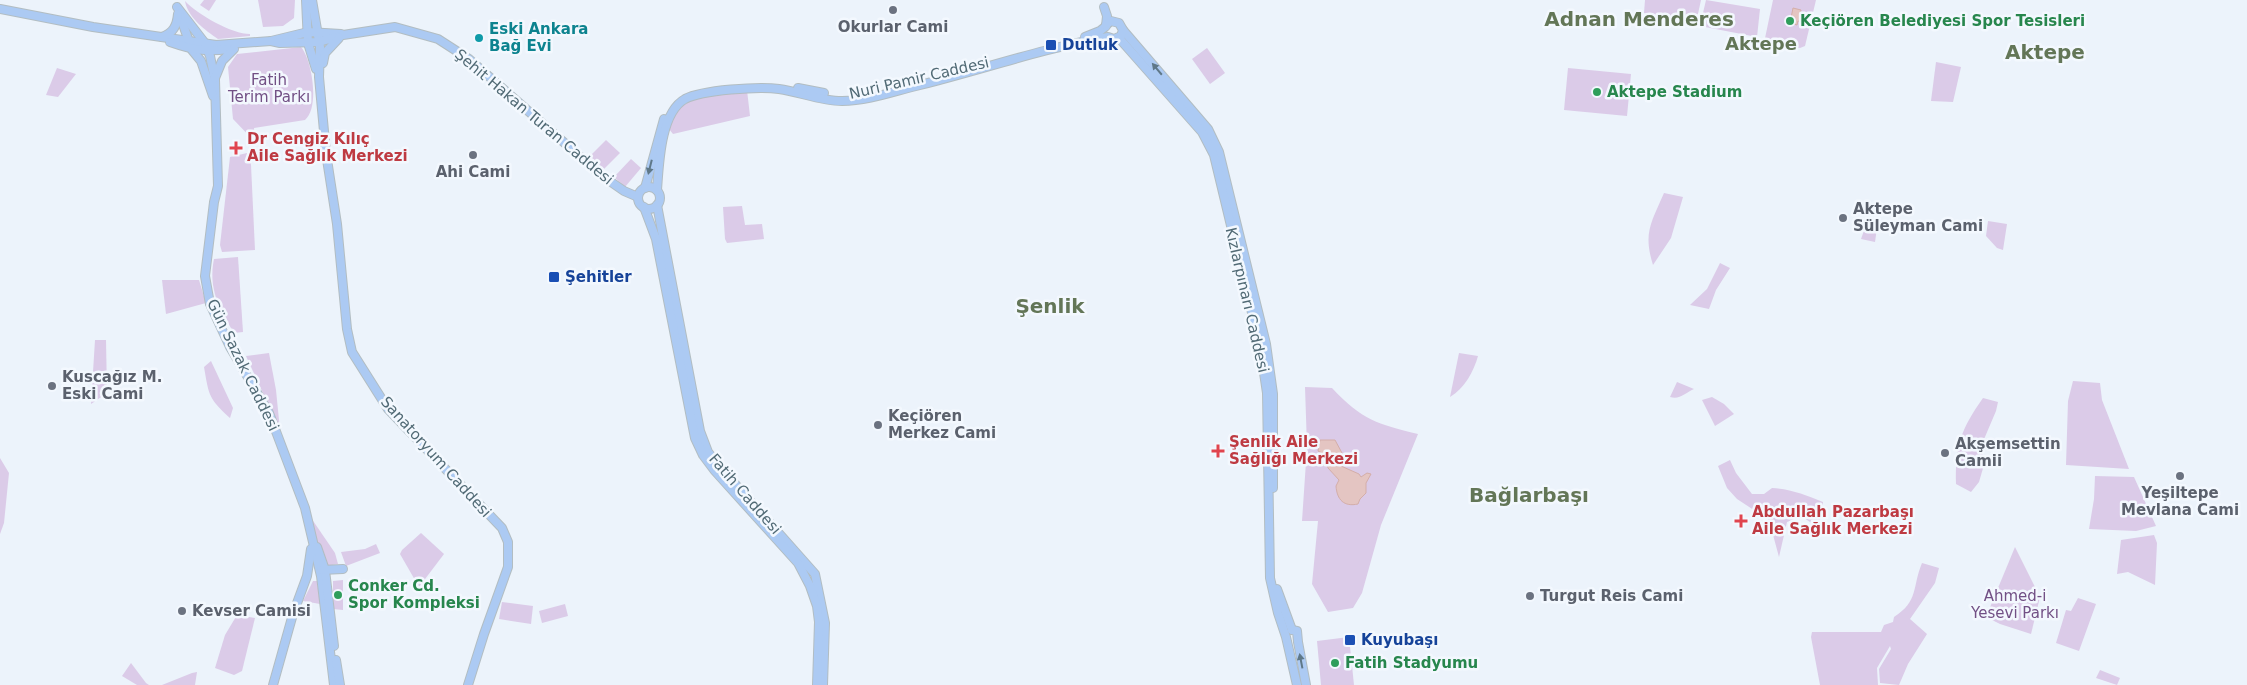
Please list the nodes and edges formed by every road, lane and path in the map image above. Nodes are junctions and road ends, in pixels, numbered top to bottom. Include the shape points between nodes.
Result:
1 (306, 0) edge
2 (312, 0) edge
3 (177, 7) junction
4 (0, 9) edge
5 (1116, 21) junction
6 (1106, 26) junction
7 (318, 31) junction
8 (308, 32) junction
9 (1121, 34) junction
10 (343, 35) junction
11 (1108, 37) junction
12 (159, 38) junction
13 (188, 41) junction
14 (271, 41) junction
15 (204, 42) junction
16 (319, 42) junction
17 (253, 43) junction
18 (308, 43) junction
19 (238, 48) junction
20 (192, 50) junction
21 (208, 51) junction
22 (319, 77) junction
23 (215, 80) junction
24 (756, 84) junction
25 (215, 100) junction
26 (645, 188) junction
27 (657, 190) junction
28 (638, 197) junction
29 (657, 205) junction
30 (644, 207) junction
31 (309, 535) junction
32 (323, 573) junction
33 (302, 590) junction
34 (1292, 630) junction
35 (1286, 637) junction
36 (1298, 638) junction
37 (273, 685) edge
38 (334, 685) edge
39 (340, 685) edge
40 (468, 685) edge
41 (817, 685) edge
42 (823, 685) edge
43 (1297, 685) edge
44 (1306, 685) edge

1 - 8 main road, Sanatoryum Caddesi
2 - 7 main road, Sanatoryum Caddesi
3 - 12 main road via 174,29
3 - 13 main road, Gün Sazak Caddesi
3 - 15 main road, Gün Sazak Caddesi
4 - 12 main road
5 - 6 main road
5 - 6 main road via 1104,7
5 - 9 main road via 1121,25
6 - 11 main road
6 - 24 main road, Nuri Pamir Caddesi via 1090,36 861,95 841,96 778,84
7 - 8 main road
7 - 10 main road
7 - 16 main road, Sanatoryum Caddesi
8 - 14 main road
8 - 18 main road, Sanatoryum Caddesi
9 - 11 main road via 1114,39
34 -> 9 main road, Kızlarpınarı Caddesi via 1275,581 1273,394 1266,344 1219,152 1208,129
9 - 35 main road, Kızlarpınarı Caddesi via 1202,132 1214,155 1260,346 1267,393 1270,578
10 - 16 main road
10 - 22 main road via 325,53
10 - 28 main road, Şehit Hakan Turan Caddesi via 396,27 438,39 469,59 601,176
11 - 24 main road, Nuri Pamir Caddesi via 862,100 841,101
12 - 13 main road
12 - 20 main road
13 - 15 main road
13 - 20 main road, Gün Sazak Caddesi
14 - 17 main road
14 - 18 main road
15 - 17 main road via 216,45
15 - 21 main road, Gün Sazak Caddesi
16 - 18 main road
16 - 22 main road, Sanatoryum Caddesi
17 - 19 main road
18 - 22 main road, Sanatoryum Caddesi
19 - 21 main road
19 - 23 main road via 222,60
20 - 21 main road
20 - 25 main road, Gün Sazak Caddesi via 201,61
21 - 23 main road, Gün Sazak Caddesi
22 - 40 main road, Sanatoryum Caddesi via 352,352 388,409 502,528 508,542 508,567
23 - 25 main road, Gün Sazak Caddesi
24 -> 26 main road, Nuri Pamir Caddesi via 683,94 668,106
24 - 27 main road, Nuri Pamir Caddesi via 686,99 672,109
25 - 31 main road, Gün Sazak Caddesi via 218,186 205,276 210,304 230,347 269,413 305,508
26 - 27 main road
26 - 28 main road
27 - 29 main road via 660,199
28 - 30 main road
29 - 30 main road
29 - 42 main road, Fatih Caddesi via 700,431 708,452 720,467 815,574 824,623
30 - 41 main road, Fatih Caddesi via 656,239 695,438 715,471 798,563 810,586 819,622
31 - 32 main road, Gün Sazak Caddesi
31 - 33 main road via 310,563
32 - 33 main road
32 - 38 main road, Gün Sazak Caddesi
32 - 39 main road, Gün Sazak Caddesi
33 - 37 main road
34 - 35 main road
34 - 36 main road via 1298,633
35 - 36 main road via 1292,642
35 - 43 main road, Kızlarpınarı Caddesi
44 -> 36 main road

